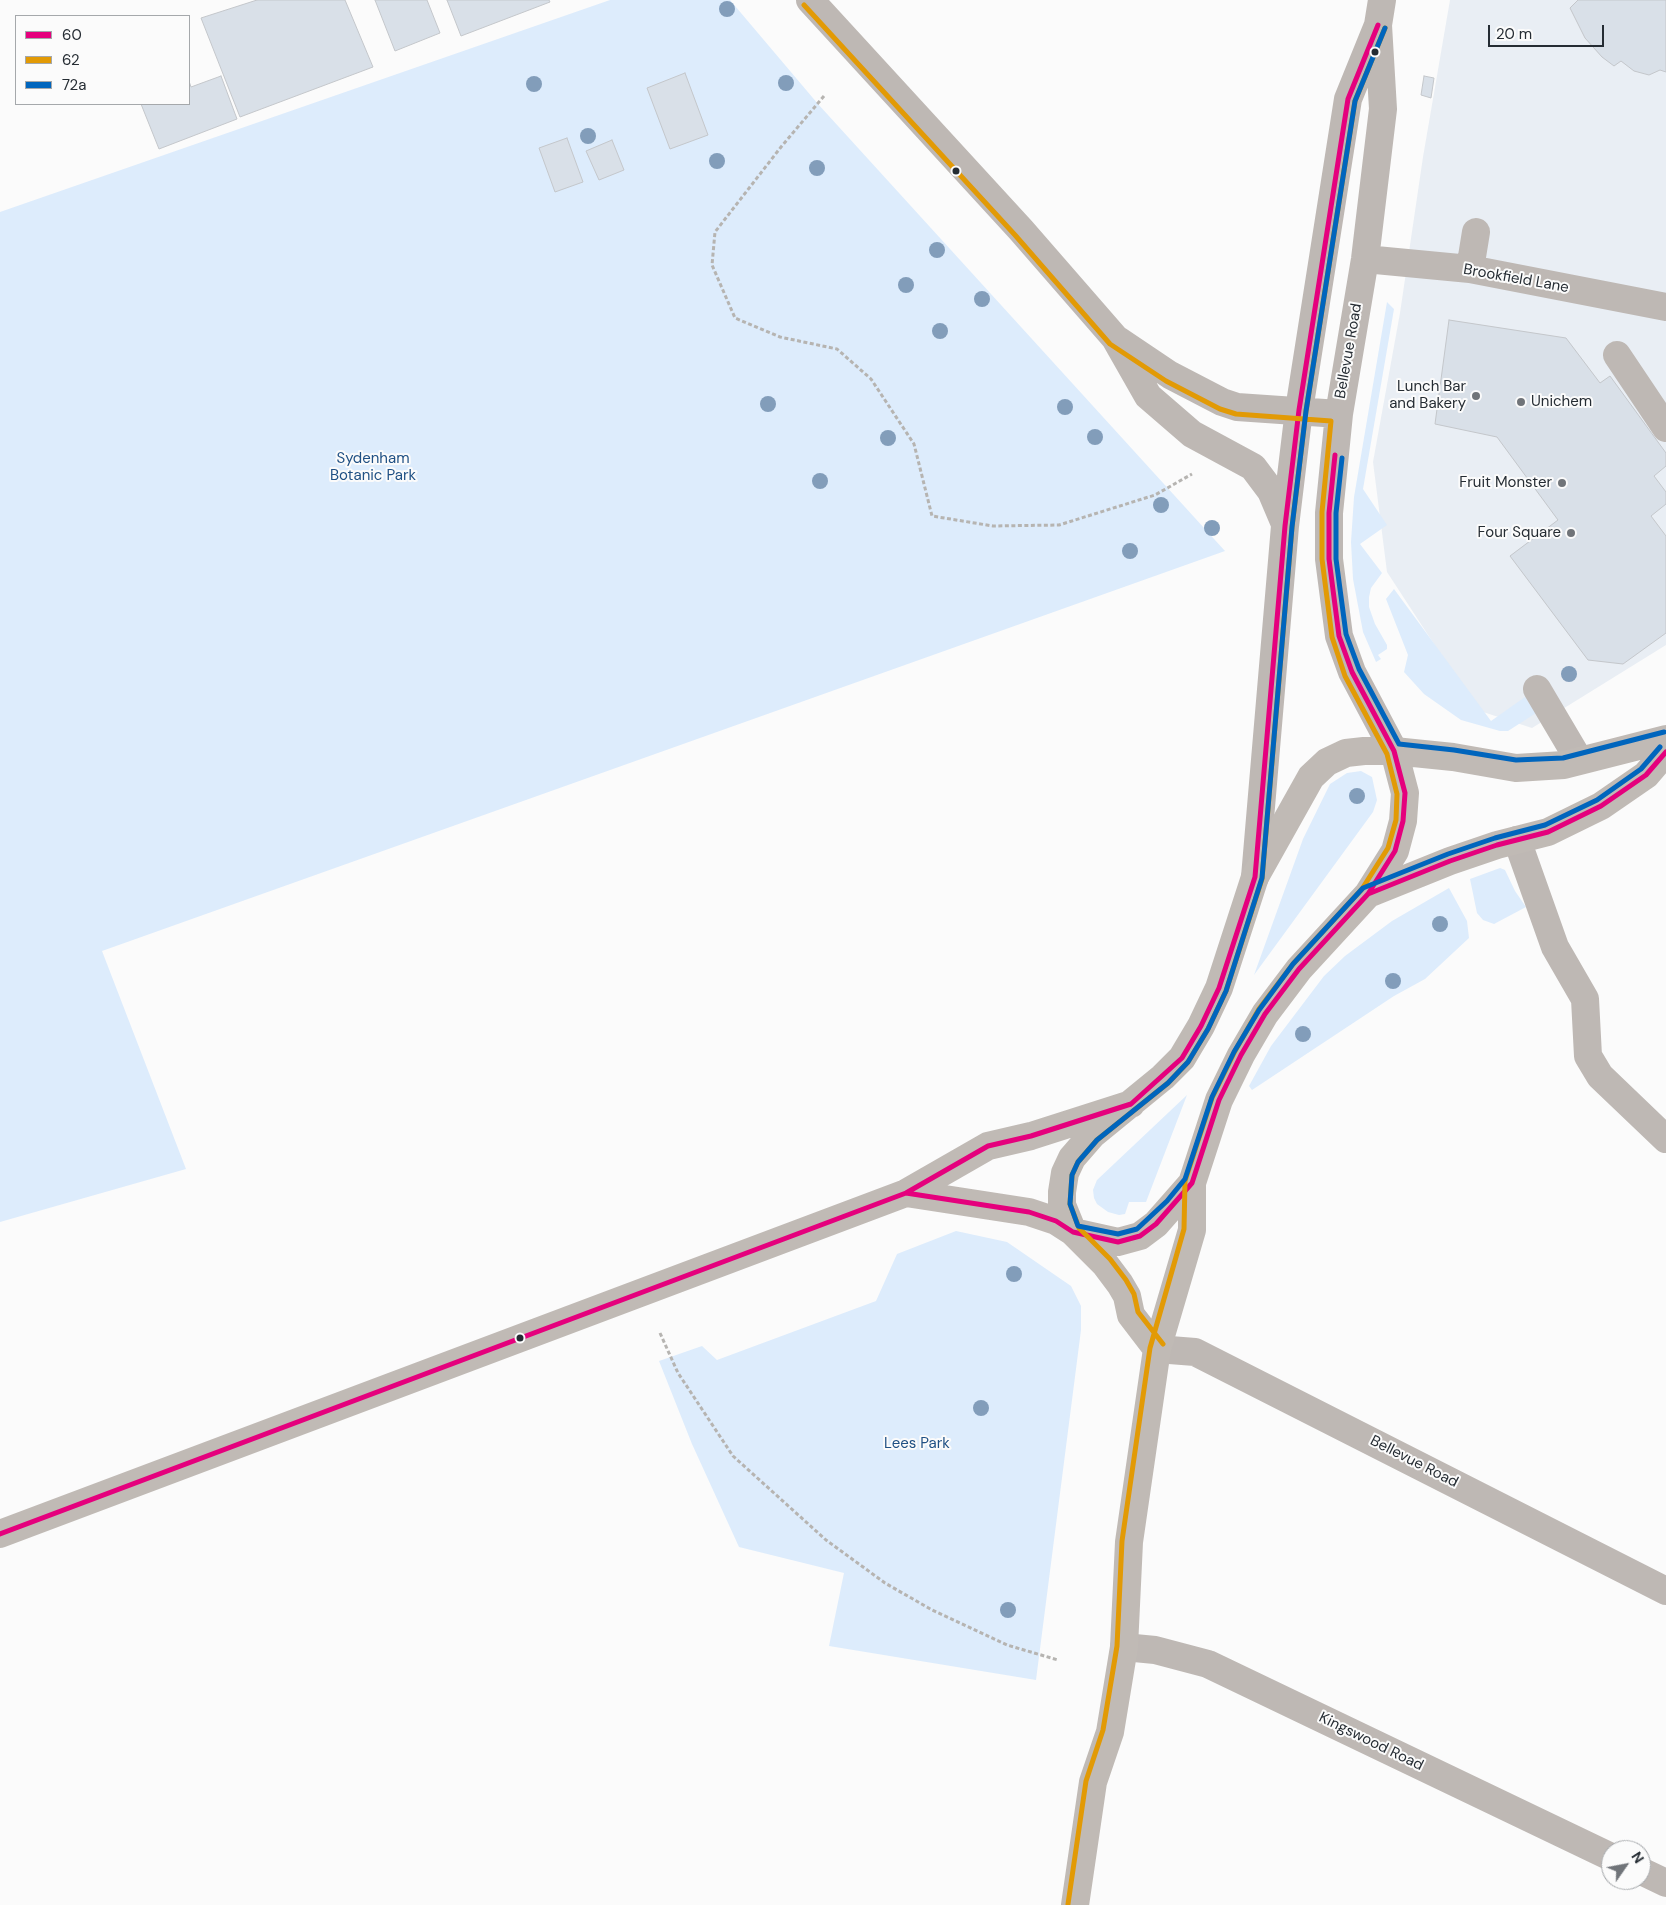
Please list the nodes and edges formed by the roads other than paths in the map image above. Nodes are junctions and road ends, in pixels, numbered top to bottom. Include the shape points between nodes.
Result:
1 (810, 0) edge
2 (1380, 13) edge
3 (1476, 232) dead end
4 (1365, 259) junction
5 (1470, 269) junction
6 (1666, 307) edge
7 (1115, 338) junction
8 (1618, 355) dead end
9 (1298, 410) junction
10 (1339, 414) junction
11 (1666, 428) edge
12 (1295, 458) junction
13 (1253, 467) junction
14 (1285, 526) junction
15 (1538, 689) dead end
16 (1666, 739) edge
17 (1394, 751) junction
18 (1666, 752) edge
19 (1579, 760) junction
20 (1517, 840) junction
21 (1255, 877) junction
22 (1368, 894) junction
23 (1131, 1104) junction
24 (1666, 1139) edge
25 (1192, 1184) junction
26 (906, 1193) junction
27 (1074, 1232) junction
28 (1157, 1349) junction
29 (0, 1534) edge
30 (1666, 1591) edge
31 (1124, 1648) junction
32 (1601, 1852) edge
33 (1651, 1876) edge
34 (1666, 1883) edge
35 (1075, 1905) edge

1 - 7 street via 1021,230
2 - 4 street, Bellevue Road via 1383,109
2 - 9 street, Bellevue Road via 1348,99
3 - 5 street
4 - 5 street, Brookfield Lane
4 - 10 street, Bellevue Road
5 - 6 street, Brookfield Lane
7 - 9 street via 1170,375 1222,402 1237,407
7 - 13 street via 1148,396 1192,434
8 - 11 street
9 - 10 street
9 - 12 street, Bellevue Road
10 - 12 street via 1327,440
10 - 17 street, Bellevue Road via 1329,532 1338,636 1352,672
12 - 13 street
12 - 14 street, Bellevue Road
13 - 14 street via 1271,491
14 - 21 street, Bellevue Road
15 - 19 street
16 - 19 main road
17 - 19 main road via 1516,768 1564,765
17 - 21 main road via 1346,753 1327,762 1312,777
17 - 22 main road, Bellevue Road via 1405,792 1403,821 1395,851
18 - 20 main road via 1646,775 1601,806 1548,832
20 - 22 main road via 1442,864
20 - 24 street via 1555,948 1585,999 1588,1056 1600,1076
21 - 23 main road via 1219,988 1201,1026 1182,1058
22 - 25 main road via 1299,969 1265,1014 1219,1100
23 - 26 main road via 1031,1136 988,1146
23 - 27 main road via 1092,1135 1072,1158 1062,1192 1062,1205
25 - 27 main road via 1156,1224 1140,1236 1118,1242
25 - 28 main road via 1192,1230
26 - 27 main road via 1029,1212
26 - 29 main road
27 - 28 main road via 1115,1278 1127,1296 1131,1315
28 - 30 street, Bellevue Road via 1195,1352
28 - 31 main road via 1129,1542
31 - 32 street, Kingswood Road via 1155,1650 1208,1664
31 - 35 main road via 1110,1732 1093,1782
33 - 34 street

